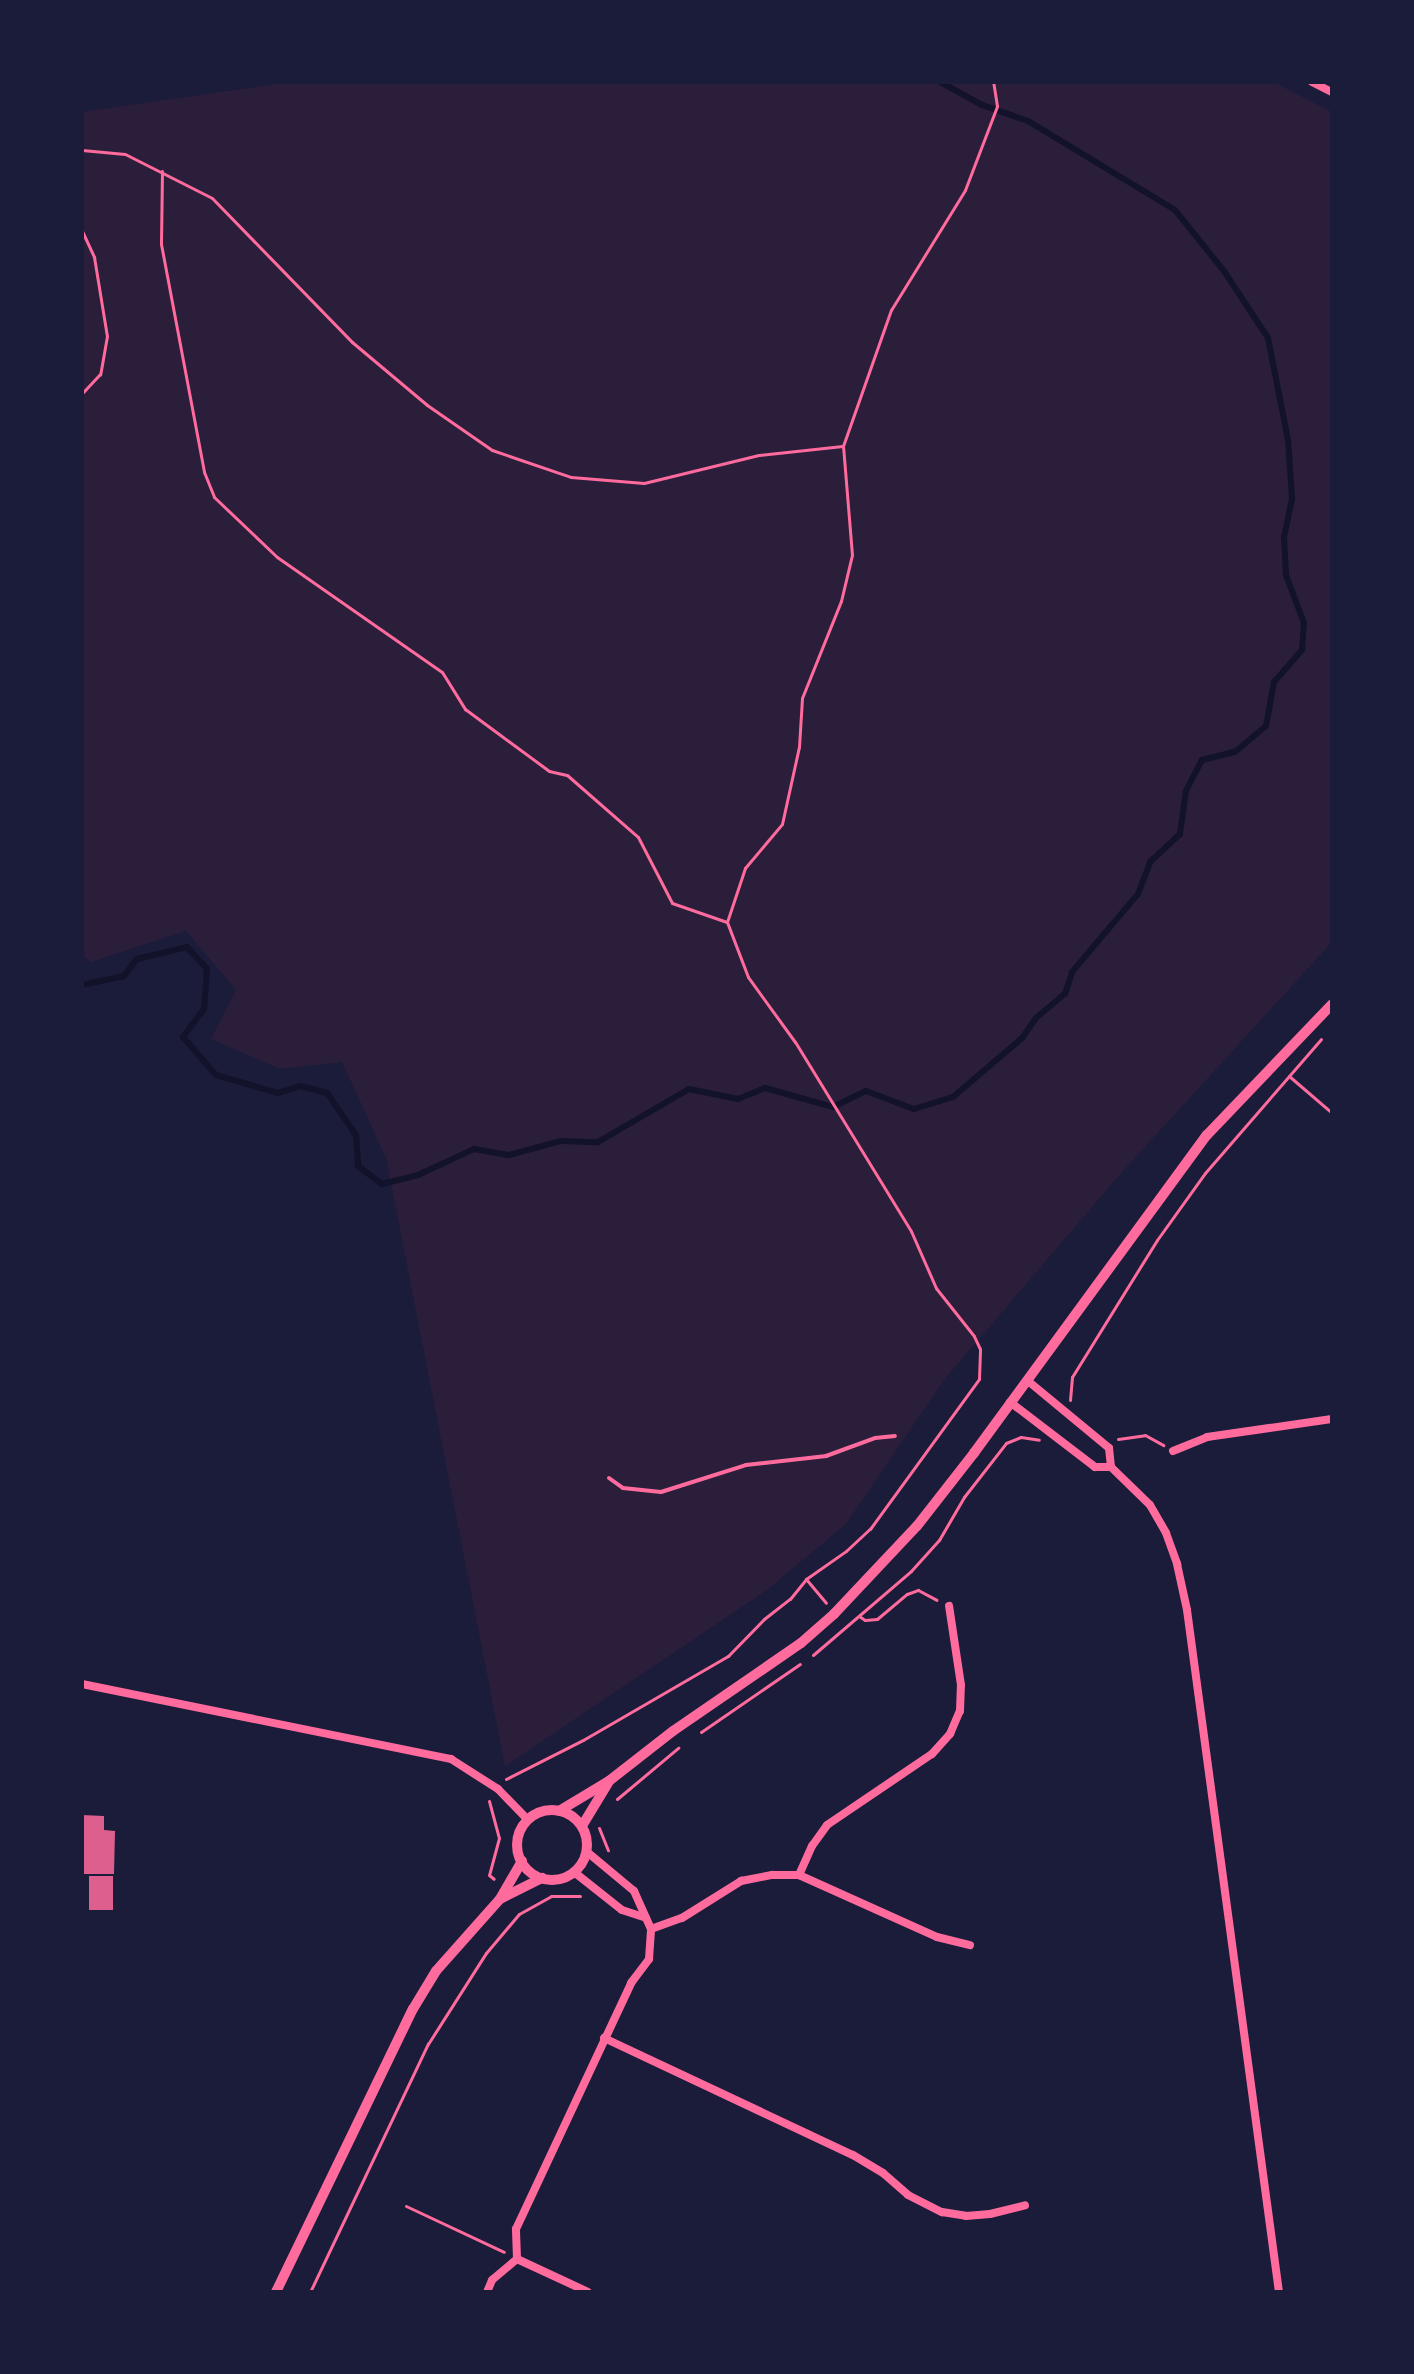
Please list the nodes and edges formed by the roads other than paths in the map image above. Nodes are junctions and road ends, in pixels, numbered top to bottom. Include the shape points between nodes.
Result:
1 (1312, 82) edge
2 (1332, 92) edge
3 (1332, 1004) edge
4 (1028, 1381) junction
5 (1010, 1402) junction
6 (1332, 1419) edge
7 (895, 1436) dead end
8 (1173, 1451) road end
9 (1111, 1467) junction
10 (609, 1478) dead end
11 (949, 1606) road end
12 (82, 1684) edge
13 (609, 1781) junction
14 (559, 1811) junction
15 (528, 1820) junction
16 (582, 1826) junction
17 (586, 1851) junction
18 (522, 1861) junction
19 (574, 1872) junction
20 (799, 1875) junction
21 (542, 1878) junction
22 (506, 1894) junction
23 (646, 1918) junction
24 (651, 1929) junction
25 (970, 1945) dead end
26 (604, 2038) junction
27 (1025, 2205) dead end
28 (517, 2259) junction
29 (276, 2292) edge
30 (487, 2292) edge
31 (588, 2292) edge
32 (1279, 2292) edge

1 - 2 street
3 - 4 street via 1207,1135
4 - 5 street
4 - 9 street via 1109,1448
5 - 9 street via 1095,1467
5 - 13 street via 917,1526 834,1614
6 - 8 street via 1207,1437
7 - 10 lane via 826,1456 746,1465 661,1492 623,1488
9 - 32 street via 1150,1505 1166,1533 1187,1610
11 - 20 street via 961,1685 960,1711 950,1734 932,1754 827,1825
12 - 15 street via 451,1759 498,1789
13 - 14 street
13 - 16 street
14 - 15 street
14 - 16 street
15 - 18 street via 518,1843
16 - 17 street
17 - 19 street
17 - 23 street via 634,1891
18 - 21 street
18 - 22 street
19 - 21 street via 559,1879
19 - 23 street via 622,1910
20 - 24 street via 741,1881 682,1918
20 - 25 street via 937,1937
21 - 22 street
22 - 29 street via 436,1971 413,2009
23 - 24 street
24 - 26 street via 649,1959
26 - 27 street via 853,2155 908,2195 942,2212 990,2214
26 - 28 street via 516,2229
28 - 30 street via 492,2280
28 - 31 street

